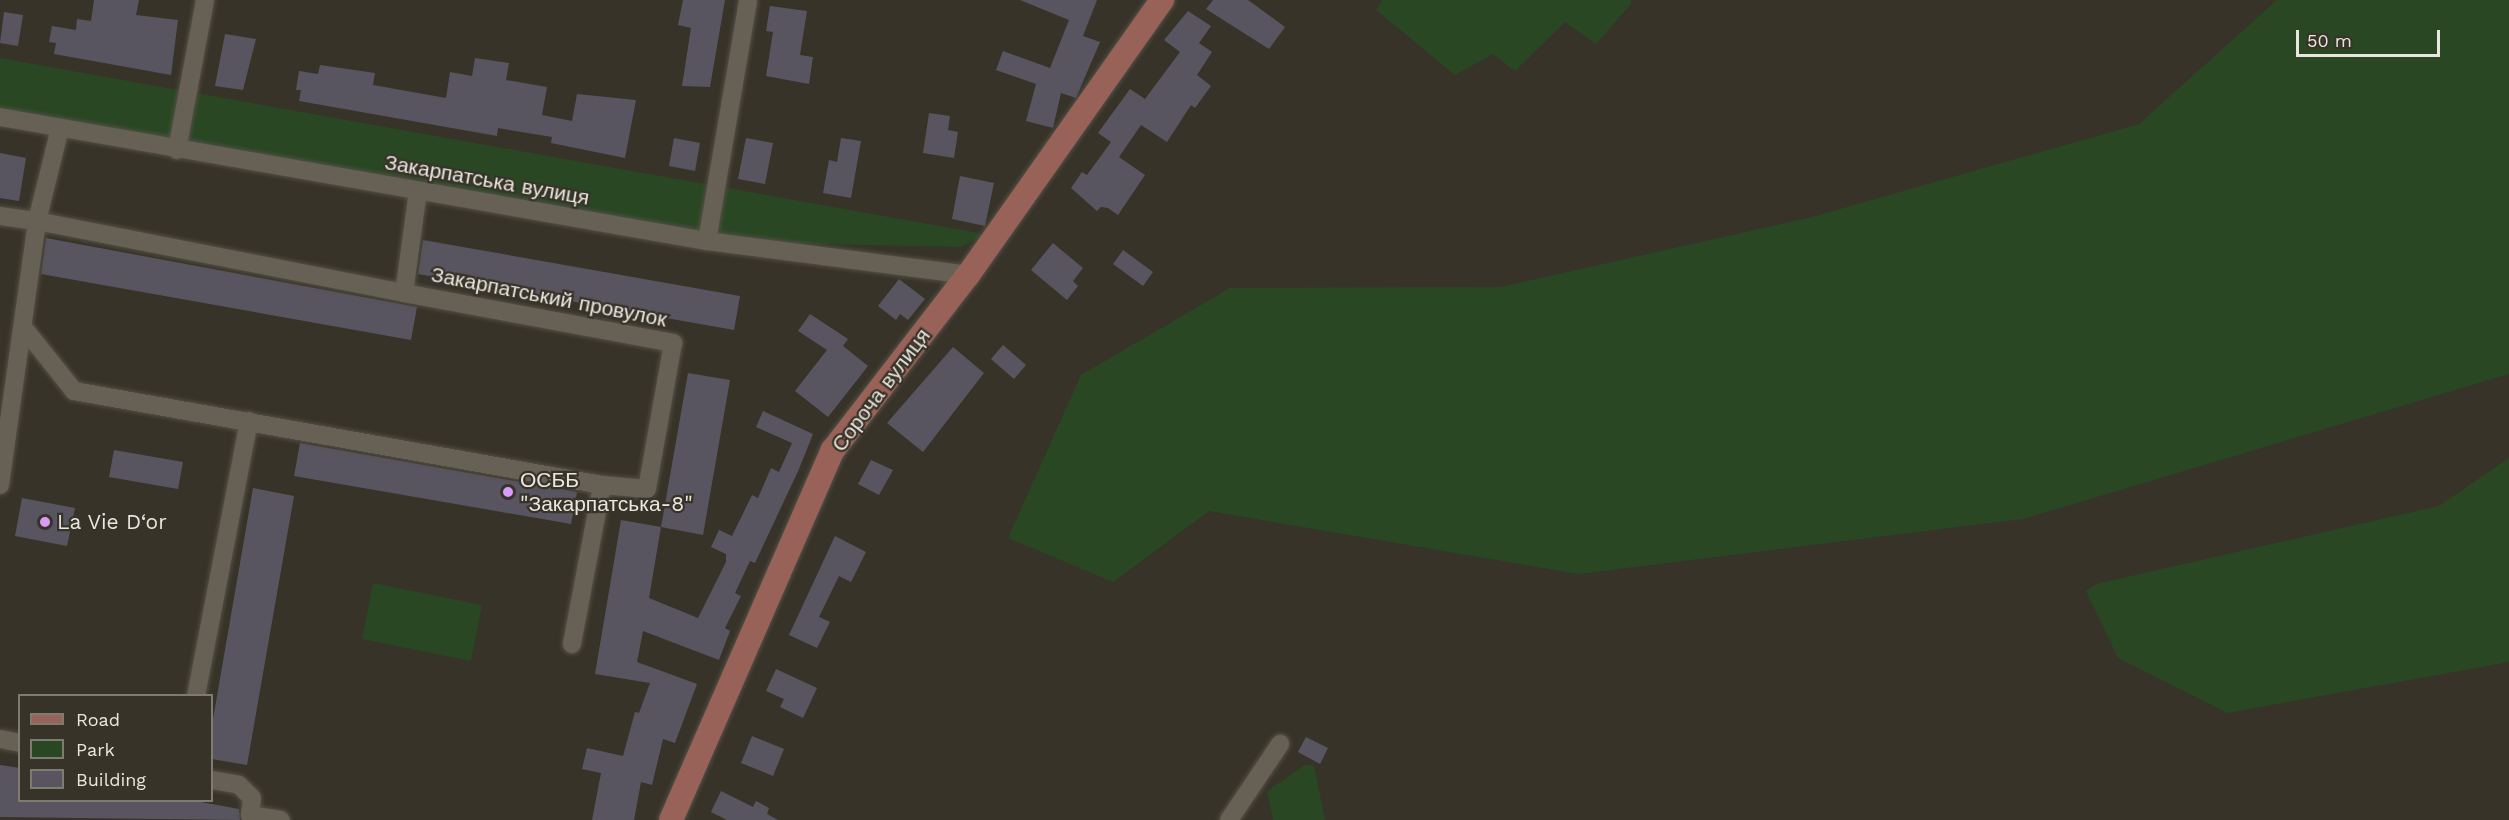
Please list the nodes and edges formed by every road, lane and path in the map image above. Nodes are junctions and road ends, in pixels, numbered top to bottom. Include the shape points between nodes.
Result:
1 (205, 0) edge
2 (748, 0) edge
3 (1162, 0) edge
4 (0, 117) edge
5 (60, 128) junction
6 (177, 150) junction
7 (418, 191) junction
8 (0, 216) edge
9 (38, 221) junction
10 (707, 242) junction
11 (968, 275) junction
12 (404, 293) junction
13 (23, 327) junction
14 (249, 422) junction
15 (0, 485) edge
16 (602, 485) junction
17 (572, 644) dead end
18 (196, 694) edge
19 (0, 739) edge
20 (18, 743) edge
21 (1280, 744) dead end
22 (213, 780) edge
23 (281, 820) edge
24 (671, 820) edge
25 (1229, 820) edge

1 - 6 street
2 - 10 street
3 - 11 main road, Сороча вулиця
4 - 5 street, Закарпатська вулиця
5 - 6 street, Закарпатська вулиця
5 - 9 street
6 - 7 street, Закарпатська вулиця
7 - 10 street, Закарпатська вулиця
7 - 12 street, Закарпатський провулок
8 - 9 street, Закарпатський провулок
9 - 12 street, Закарпатський провулок
9 - 13 street
10 - 11 street, Закарпатська вулиця
11 - 24 main road, Сороча вулиця via 833,450
12 - 16 street, Закарпатський провулок via 673,344 647,489
13 - 14 street, Закарпатський провулок via 74,391
13 - 15 street
14 - 16 street, Закарпатський провулок
14 - 18 street
16 - 17 street
19 - 20 street
21 - 25 street
22 - 23 street via 239,785 252,798 250,815

